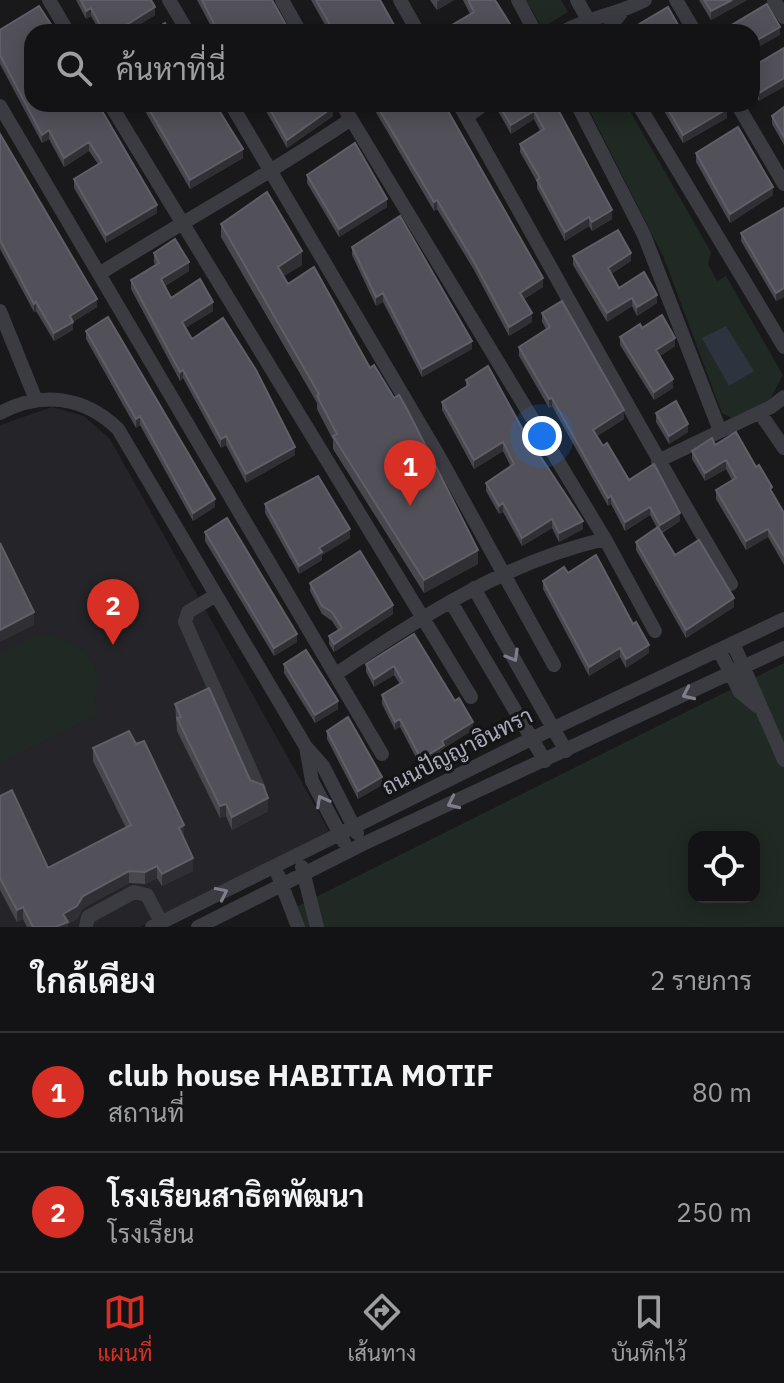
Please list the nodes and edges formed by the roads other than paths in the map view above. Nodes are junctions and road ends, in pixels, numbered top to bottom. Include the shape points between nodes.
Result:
1 (49, 0) edge
2 (169, 0) edge
3 (282, 0) edge
4 (400, 0) edge
5 (518, 0) edge
6 (577, 0) edge
7 (645, 0) edge
8 (676, 0) edge
9 (774, 0) edge
10 (621, 13) junction
11 (784, 17) edge
12 (588, 18) junction
13 (63, 24) edge
14 (183, 24) edge
15 (296, 24) edge
16 (414, 24) edge
17 (531, 24) edge
18 (577, 24) edge
19 (591, 24) edge
20 (612, 24) edge
21 (690, 24) edge
22 (0, 106) edge
23 (115, 112) edge
24 (236, 112) edge
25 (347, 112) edge
26 (464, 112) edge
27 (581, 112) edge
28 (643, 112) edge
29 (742, 112) edge
30 (351, 119) junction
31 (271, 173) junction
32 (784, 184) edge
33 (181, 222) junction
34 (99, 274) junction
35 (0, 311) edge
36 (784, 347) edge
37 (36, 400) junction
38 (782, 403) edge
39 (0, 413) edge
40 (760, 413) junction
41 (720, 431) junction
42 (784, 448) edge
43 (658, 461) junction
44 (605, 539) junction
45 (506, 575) junction
46 (731, 584) dead end
47 (474, 588) junction
48 (216, 595) junction
49 (451, 602) junction
50 (420, 617) junction
51 (784, 619) edge
52 (655, 631) dead end
53 (726, 647) junction
54 (784, 648) edge
55 (554, 665) dead end
56 (738, 671) junction
57 (336, 674) junction
58 (471, 697) dead end
59 (555, 727) junction
60 (533, 738) junction
61 (306, 747) junction
62 (566, 751) junction
63 (382, 754) dead end
64 (784, 760) edge
65 (545, 761) junction
66 (259, 789) edge
67 (355, 827) junction
68 (340, 834) junction
69 (363, 844) junction
70 (348, 852) junction
71 (299, 855) junction
72 (275, 867) junction
73 (304, 874) junction
74 (282, 884) junction
75 (156, 925) edge
76 (86, 927) edge
77 (198, 927) edge
78 (298, 927) edge
79 (317, 927) edge

1 - 13 street
2 - 14 street
3 - 15 street
4 - 16 street
5 - 17 street
6 - 12 street
7 - 10 street
8 - 21 street
9 - 11 street
10 - 12 street
10 - 20 street
12 - 18 street
12 - 19 street
22 - 34 street
23 - 33 street
24 - 31 street
25 - 30 street
26 - 43 street
27 - 41 street via 644,235
28 - 36 street
29 - 32 street
30 - 31 street
30 - 44 street
31 - 33 street
31 - 45 street
33 - 34 street
33 - 50 street
34 - 57 street
35 - 37 street
37 - 39 street
37 - 48 street via 80,402 118,429
38 - 40 street
40 - 41 street
40 - 42 street
41 - 43 street
43 - 46 street
44 - 45 street
44 - 52 street
45 - 47 street
45 - 55 street
47 - 49 street
47 -> 59 street
48 - 61 street
48 - 66 street via 188,612 185,622
49 - 50 street
49 - 60 street
50 - 57 street
50 - 58 street
51 - 53 street, ถนนปัญญาอินทรา
53 - 56 street
53 - 59 street, ถนนปัญญาอินทรา
54 - 56 street, ถนนปัญญาอินทรา
56 -> 62 street, ถนนปัญญาอินทรา
56 - 64 street
57 - 63 street
59 - 60 street, ถนนปัญญาอินทรา
59 - 62 street
60 - 65 street
60 - 67 street, ถนนปัญญาอินทรา
61 - 67 street via 323,766
68 -> 61 street via 312,781
62 - 65 street, ถนนปัญญาอินทรา
65 -> 69 street, ถนนปัญญาอินทรา
67 - 68 street, ถนนปัญญาอินทรา
67 - 69 street
68 - 70 street
68 - 71 street, ถนนปัญญาอินทรา
69 - 70 street, ถนนปัญญาอินทรา
70 - 73 street, ถนนปัญญาอินทรา
71 - 72 street, ถนนปัญญาอินทรา
71 - 73 street
72 - 74 street
75 -> 72 street, ถนนปัญญาอินทรา
73 - 74 street, ถนนปัญญาอินทรา
73 - 79 street
74 - 77 street, ถนนปัญญาอินทรา
74 - 78 street
75 - 76 street via 147,895 134,892 88,917

